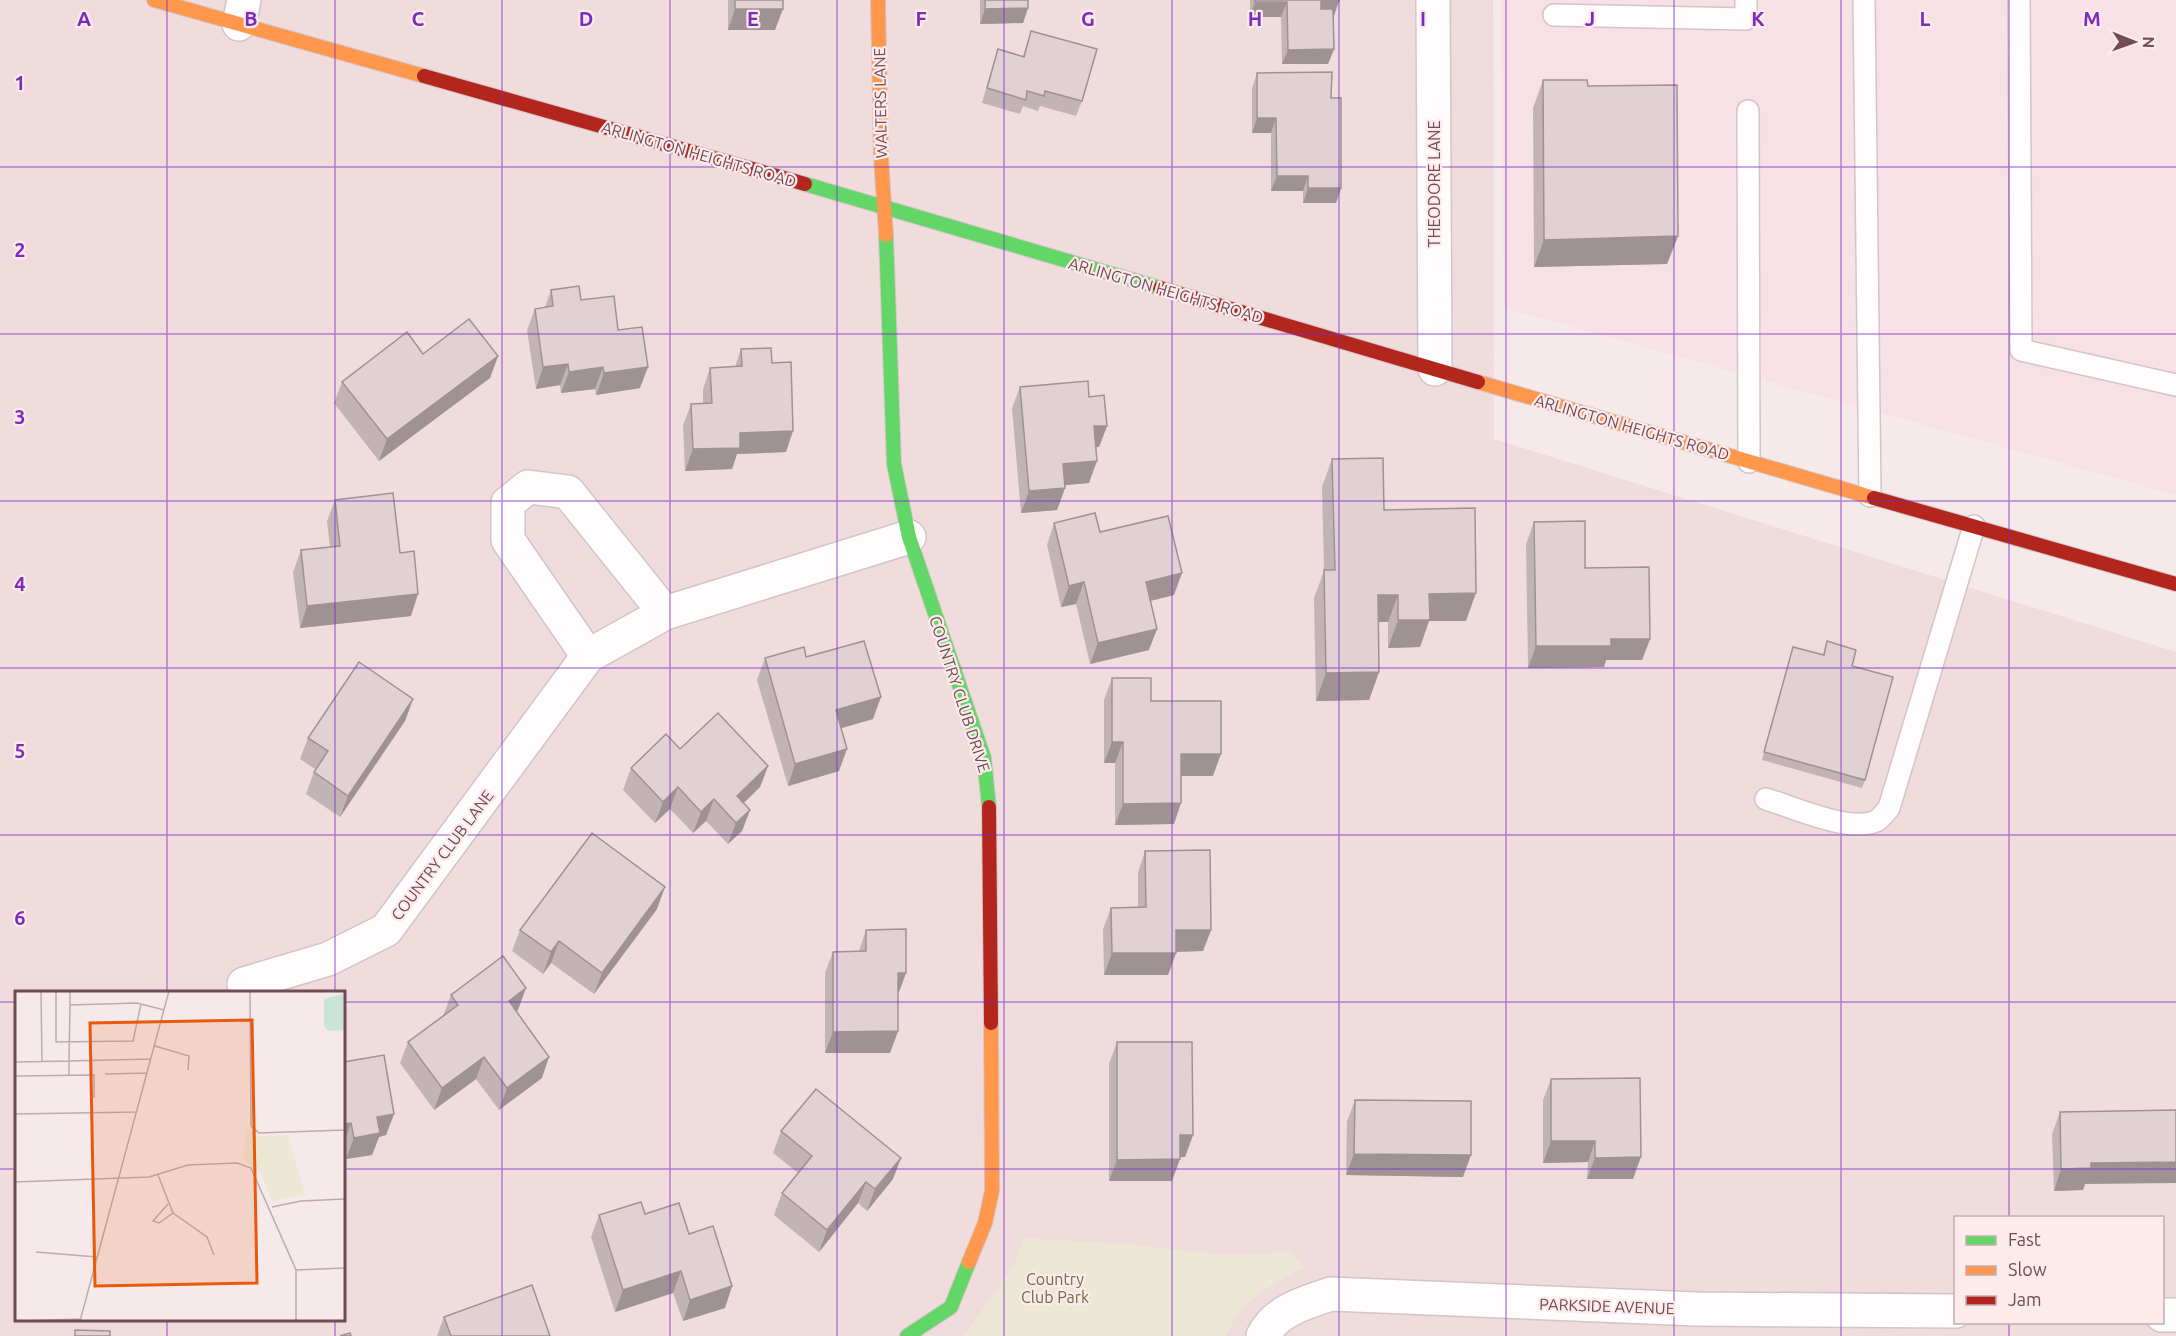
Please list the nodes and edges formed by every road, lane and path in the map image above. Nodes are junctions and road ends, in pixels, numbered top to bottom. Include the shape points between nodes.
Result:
1 (154, 0) edge
2 (878, 0) edge
3 (1433, 0) edge
4 (1746, 0) edge
5 (1864, 0) edge
6 (2019, 0) edge
7 (241, 12) edge
8 (1554, 15) dead end
9 (1748, 111) dead end
10 (884, 206) junction
11 (1435, 369) junction
12 (2176, 384) edge
13 (1749, 462) junction
14 (1870, 496) junction
15 (1974, 526) junction
16 (909, 537) junction
17 (2176, 584) edge
18 (665, 613) junction
19 (588, 656) junction
20 (1766, 799) dead end
21 (244, 984) dead end
22 (1954, 1311) edge
23 (1265, 1331) edge
24 (906, 1336) edge

1 - 7 street, ARLINGTON HEIGHTS ROAD
2 - 10 street, WALTERS LANE
3 - 11 street, THEODORE LANE
4 - 8 lane via 1746,19
5 - 14 lane
6 - 12 lane via 2021,350
7 - 10 street, ARLINGTON HEIGHTS ROAD
9 - 13 lane
10 - 11 street, ARLINGTON HEIGHTS ROAD
10 - 16 street, COUNTRY CLUB DRIVE via 894,464
11 - 13 street, ARLINGTON HEIGHTS ROAD
13 - 14 street, ARLINGTON HEIGHTS ROAD
14 - 15 street, ARLINGTON HEIGHTS ROAD
15 - 17 street, ARLINGTON HEIGHTS ROAD
15 - 20 lane via 1889,808 1877,820 1844,823
16 - 18 street, COUNTRY CLUB LANE
16 - 24 street, COUNTRY CLUB DRIVE via 984,758 989,787 992,1191 985,1223 951,1307
18 - 19 street, COUNTRY CLUB LANE
18 - 19 street via 568,492 528,487 507,503 508,540
19 - 21 street, COUNTRY CLUB LANE via 386,930 328,959
22 - 23 street, PARKSIDE AVENUE via 1697,1309 1330,1294 1296,1306

